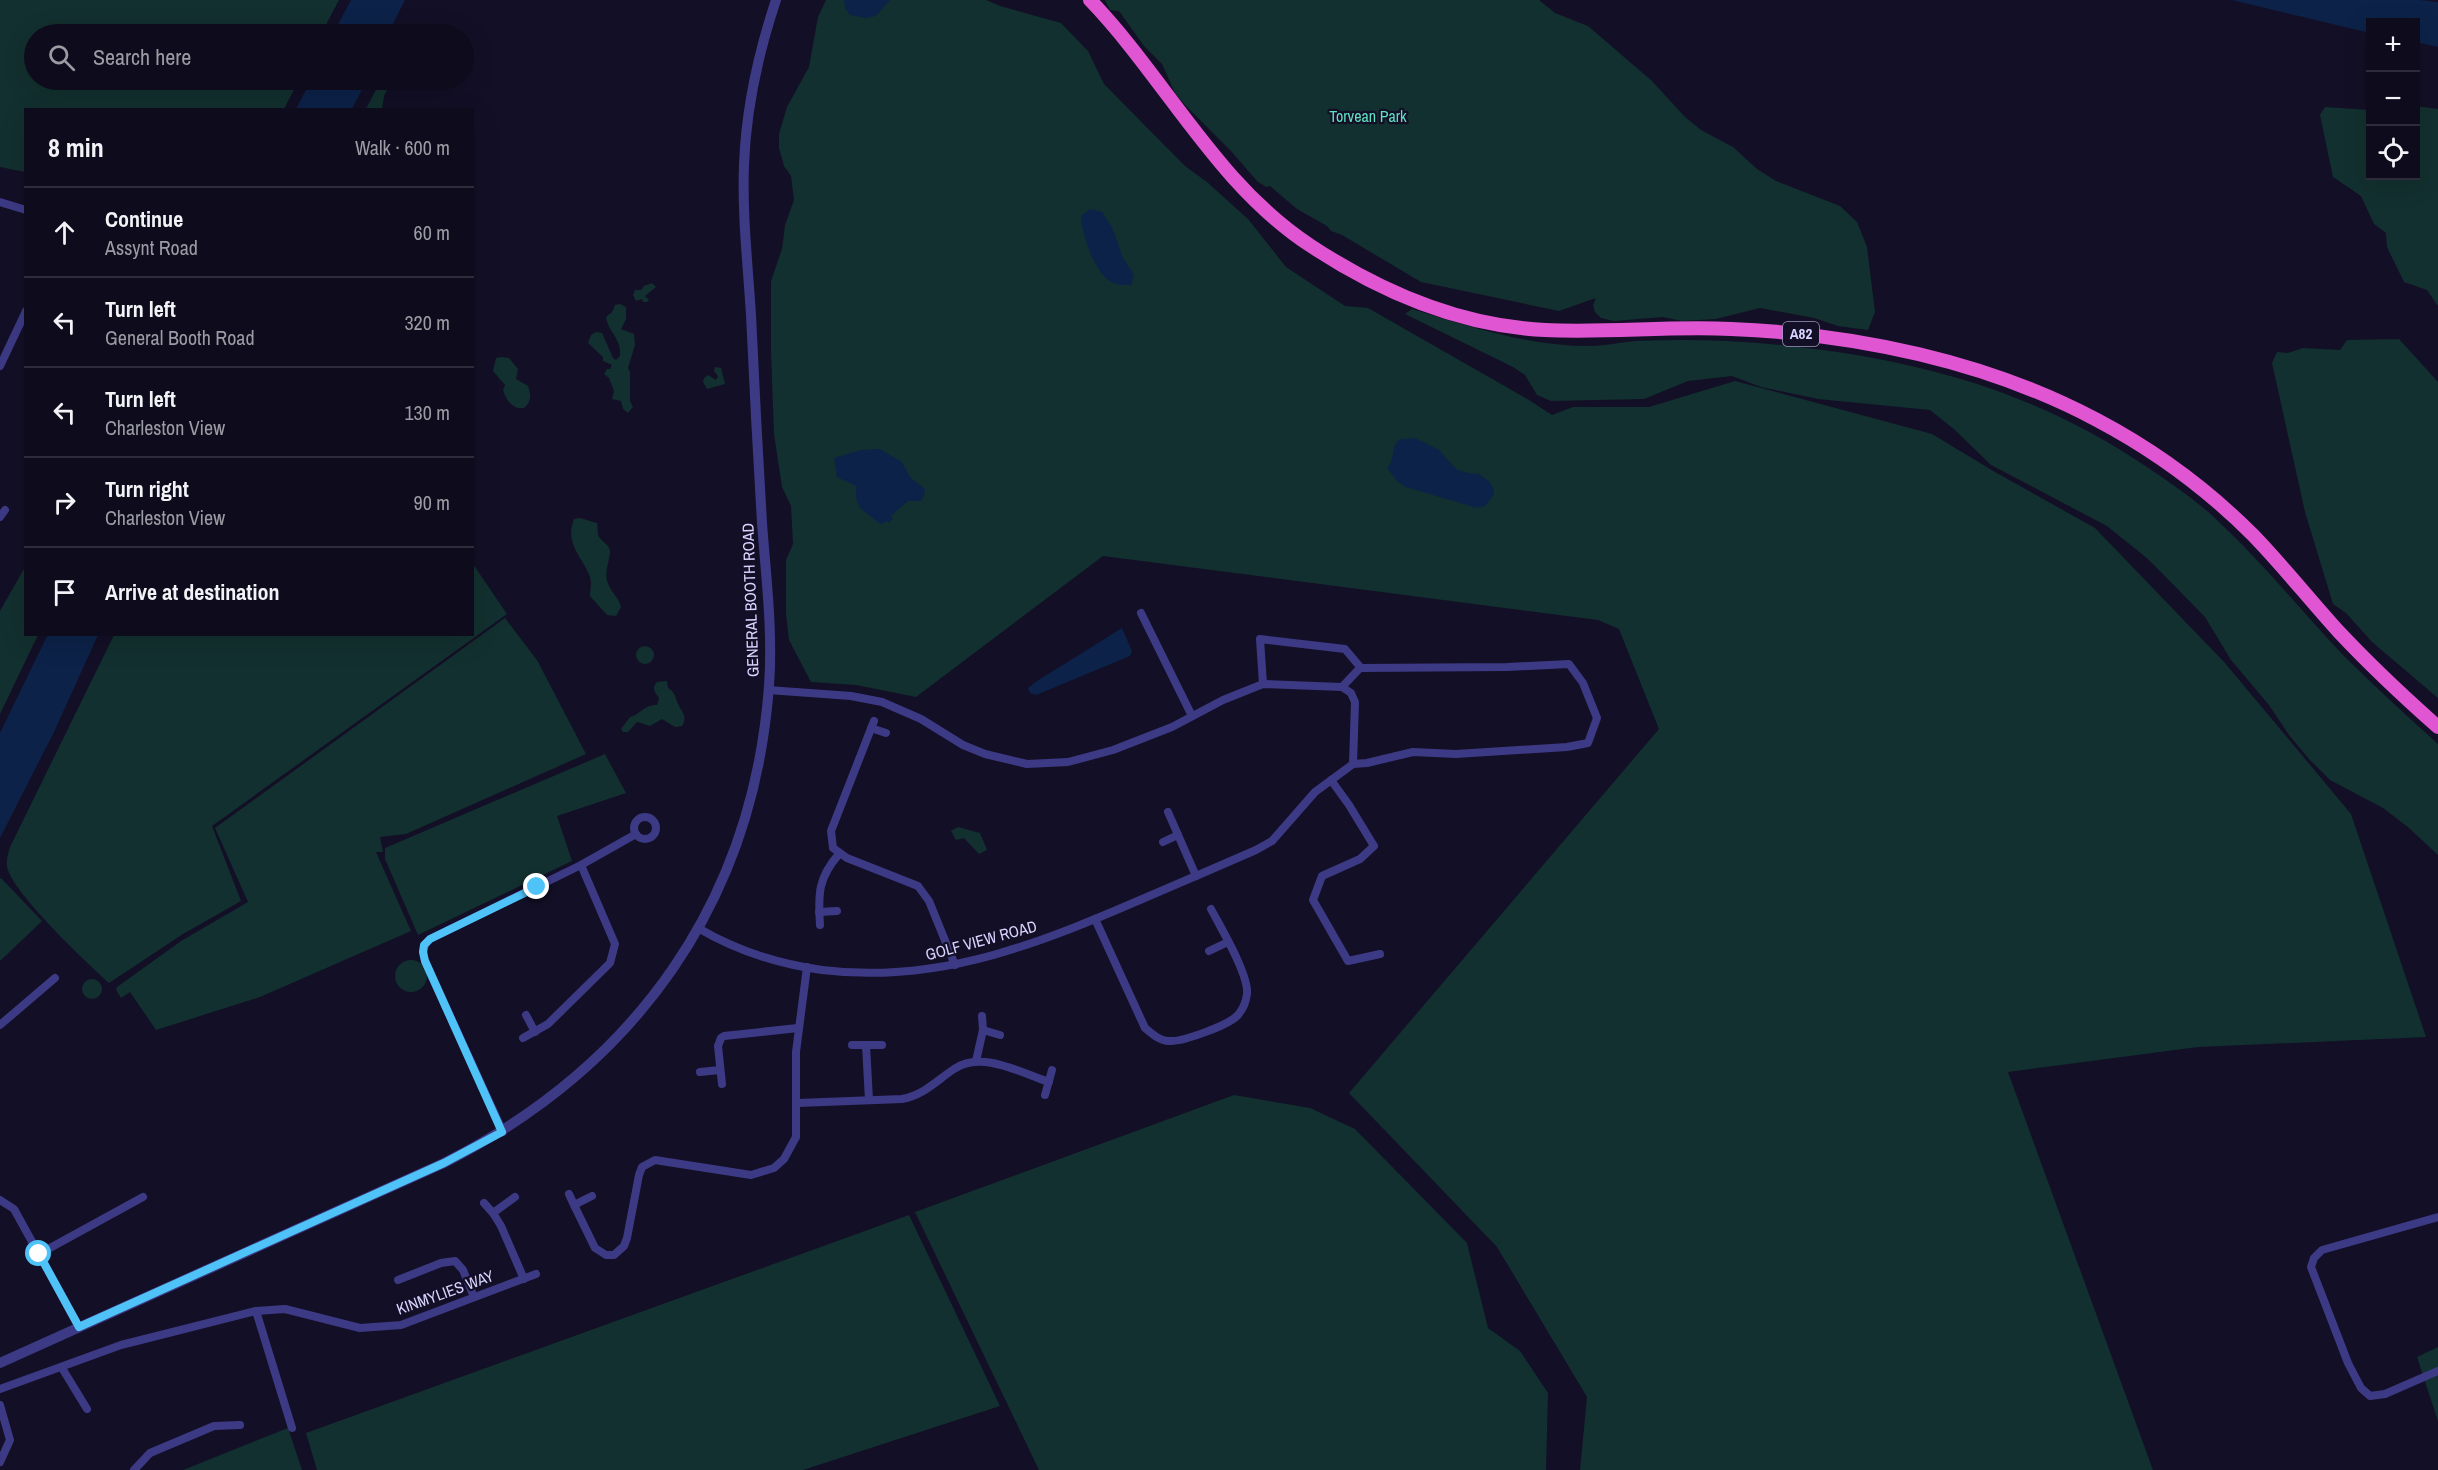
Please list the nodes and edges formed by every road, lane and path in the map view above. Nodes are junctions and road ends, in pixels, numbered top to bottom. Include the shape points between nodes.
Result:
1 (776, 0) edge
2 (1090, 0) edge
3 (0, 202) edge
4 (24, 209) edge
5 (24, 313) edge
6 (4, 348) edge
7 (0, 366) edge
8 (1141, 614) dead end
9 (1361, 668) junction
10 (1263, 684) junction
11 (1342, 687) junction
12 (768, 690) junction
13 (1192, 716) junction
14 (2438, 727) edge
15 (886, 734) dead end
16 (1353, 764) junction
17 (1331, 780) junction
18 (1168, 812) dead end
19 (636, 834) dead end
20 (1178, 835) junction
21 (1163, 842) dead end
22 (838, 854) junction
23 (582, 865) junction
24 (1196, 876) junction
25 (1211, 909) dead end
26 (837, 911) dead end
27 (819, 912) junction
28 (1095, 919) junction
29 (820, 925) dead end
30 (698, 928) junction
31 (1228, 942) junction
32 (1209, 951) dead end
33 (1380, 954) dead end
34 (955, 965) junction
35 (807, 968) junction
36 (55, 978) dead end
37 (526, 1015) dead end
38 (982, 1016) dead end
39 (0, 1024) edge
40 (798, 1028) junction
41 (983, 1030) junction
42 (535, 1032) junction
43 (1000, 1035) dead end
44 (523, 1038) dead end
45 (852, 1045) dead end
46 (866, 1045) junction
47 (882, 1045) dead end
48 (976, 1061) junction
49 (720, 1070) junction
50 (1052, 1070) dead end
51 (700, 1072) dead end
52 (1048, 1082) junction
53 (722, 1084) dead end
54 (1045, 1095) dead end
55 (869, 1100) junction
56 (798, 1103) junction
57 (502, 1132) junction
58 (569, 1194) dead end
59 (592, 1196) dead end
60 (143, 1197) dead end
61 (515, 1197) dead end
62 (0, 1200) edge
63 (484, 1203) dead end
64 (574, 1205) junction
65 (493, 1213) junction
66 (2438, 1217) edge
67 (39, 1254) junction
68 (536, 1274) dead end
69 (524, 1279) junction
70 (398, 1280) dead end
71 (474, 1297) junction
72 (256, 1311) junction
73 (79, 1327) junction
74 (0, 1363) edge
75 (63, 1368) junction
76 (2438, 1371) edge
77 (0, 1389) edge
78 (0, 1405) edge
79 (87, 1409) dead end
80 (240, 1425) dead end
81 (292, 1428) dead end
82 (0, 1462) edge
83 (134, 1470) edge

1 - 12 street, GENERAL BOOTH ROAD via 759,51 744,167 770,636
2 - 14 highway, A82 via 1244,188 1308,244 1373,282 1431,308 1477,320 1542,330 1731,329 1814,334 1923,356 2031,390 2095,418 2193,481 2254,536 2340,632
3 - 4 street
5 - 6 street
6 - 7 street
8 - 13 street
9 - 10 street via 1345,649 1260,639
9 - 11 street
9 - 16 street via 1569,664 1583,683 1598,718 1588,743 1567,747 1456,754 1413,752
10 - 11 street
10 - 13 street
11 - 16 street via 1355,702
12 - 13 street via 882,702 921,719 963,745 1027,764 1091,758
12 - 30 street, GENERAL BOOTH ROAD via 753,792 729,864
15 - 22 street via 872,724 831,831 830,839
16 - 17 street, GOLF VIEW ROAD
17 - 24 street, GOLF VIEW ROAD via 1315,792 1272,841
17 - 33 street via 1374,846 1360,859 1322,876 1313,900 1348,962
18 - 20 street
19 - 23 street
20 - 21 street
20 - 24 street
22 - 27 street via 819,888
22 - 34 street via 918,886 929,901
23 - 42 street via 615,944 614,953 610,963
23 - 57 street via 424,945 425,961
24 - 28 street, GOLF VIEW ROAD
25 - 31 street
26 - 27 street
27 - 29 street
28 - 31 street via 1145,1028 1168,1041 1182,1040 1225,1024 1245,1006 1244,976
28 - 34 street, GOLF VIEW ROAD via 1035,943
30 - 35 street, GOLF VIEW ROAD via 756,955
30 - 57 street, GENERAL BOOTH ROAD via 628,1026 574,1079
31 - 32 street
34 - 35 street, GOLF VIEW ROAD via 885,974
35 - 40 street
36 - 39 street
37 - 42 street
38 - 41 street
40 - 49 street via 724,1036 718,1041
40 - 56 street
41 - 43 street
41 - 48 street
42 - 44 street
45 - 46 street
46 - 47 street
46 - 55 street
48 - 52 street
48 - 55 street via 964,1063 916,1096
49 - 51 street
49 - 53 street
50 - 52 street
52 - 54 street
55 - 56 street
56 - 64 street via 792,1148 784,1159 763,1173 738,1174 664,1161 648,1162 639,1175 624,1246 614,1255 595,1248
57 - 73 street, GENERAL BOOTH ROAD via 444,1163
58 - 64 street
59 - 64 street
60 - 67 street
61 - 65 street
62 - 67 street via 14,1209
63 - 65 street
65 - 69 street
66 - 76 street via 2322,1250 2311,1267 2348,1363 2361,1388 2370,1396 2385,1394
67 - 73 street
68 - 69 street, KINMYLIES WAY
69 - 71 street, KINMYLIES WAY
70 - 71 street via 415,1268 455,1261 464,1270
71 - 72 street, KINMYLIES WAY via 401,1325 373,1329 285,1309
72 - 75 street, KINMYLIES WAY via 121,1345
72 - 81 street
73 - 74 street, GENERAL BOOTH ROAD
75 - 77 street, KINMYLIES WAY
75 - 79 street
78 - 82 street via 10,1440
80 - 83 street via 214,1426 150,1453

